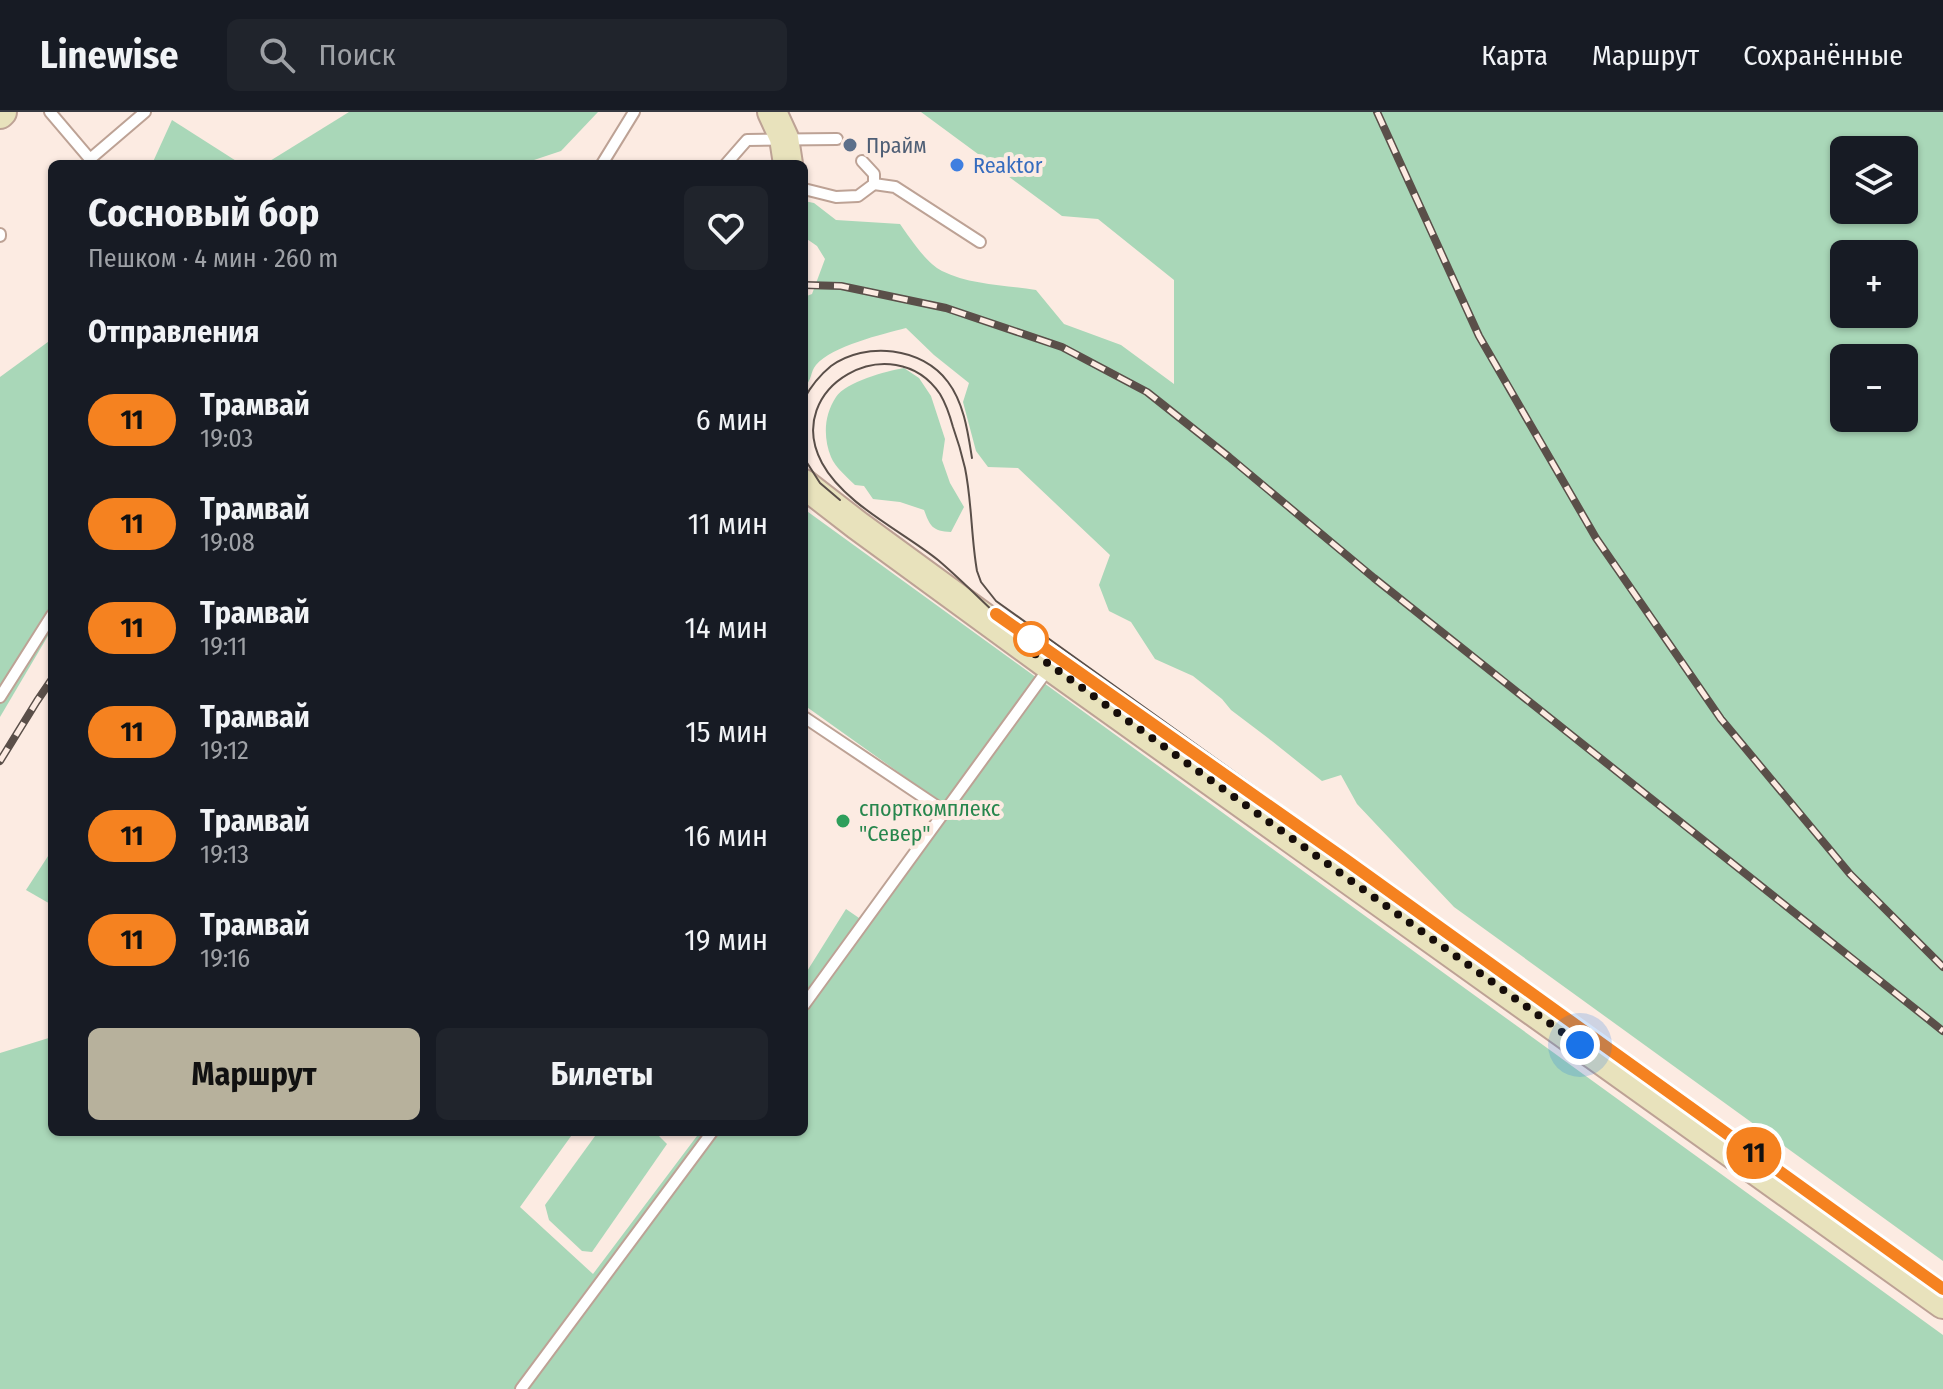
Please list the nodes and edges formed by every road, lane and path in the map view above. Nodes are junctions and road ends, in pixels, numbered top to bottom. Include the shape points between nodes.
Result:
1 (50, 112) edge
2 (145, 112) edge
3 (634, 112) edge
4 (772, 112) edge
5 (837, 139) dead end
6 (786, 151) edge
7 (604, 160) edge
8 (730, 160) edge
9 (862, 161) dead end
10 (874, 184) junction
11 (808, 190) edge
12 (980, 242) dead end
13 (808, 487) edge
14 (48, 621) edge
15 (1050, 666) junction
16 (0, 697) edge
17 (808, 720) edge
18 (944, 811) junction
19 (808, 999) edge
20 (709, 1136) edge
21 (1943, 1304) edge
22 (521, 1389) edge

1 - 2 lane via 90,159
3 - 7 lane
4 - 6 main road
5 - 6 lane
6 - 8 lane via 747,140
9 - 10 lane via 874,174
10 - 11 lane via 858,196
10 - 12 lane via 895,187
13 - 15 main road
14 - 16 lane
15 - 18 lane
15 - 21 main road
17 - 18 lane
18 - 19 lane
20 - 22 lane

